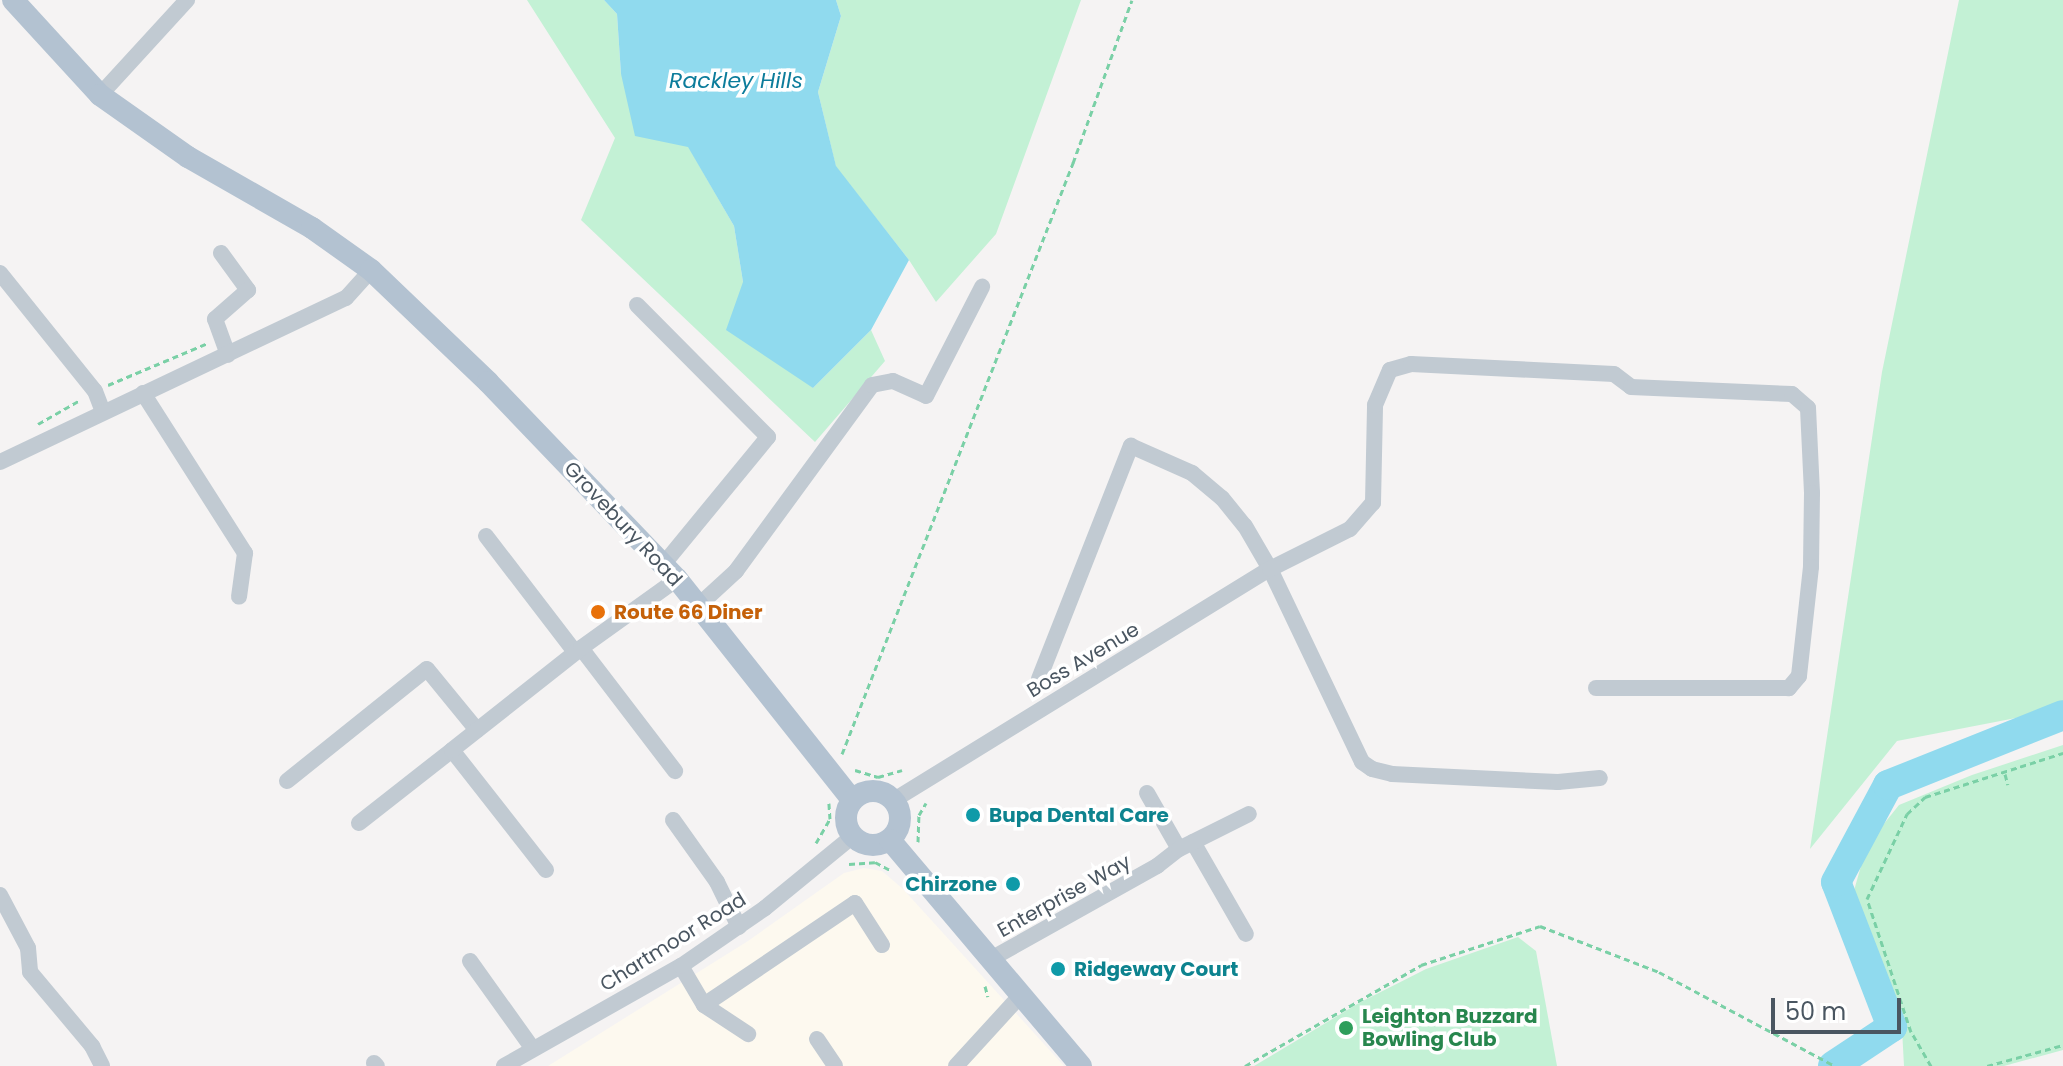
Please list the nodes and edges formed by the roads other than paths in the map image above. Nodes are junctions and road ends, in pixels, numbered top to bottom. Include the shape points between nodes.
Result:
1 (13, 0) edge
2 (187, 0) edge
3 (100, 95) junction
4 (221, 253) dead end
5 (371, 270) junction
6 (0, 273) edge
7 (982, 287) dead end
8 (637, 305) dead end
9 (228, 355) junction
10 (143, 393) junction
11 (103, 412) junction
12 (0, 462) edge
13 (486, 536) dead end
14 (1270, 569) junction
15 (670, 572) junction
16 (239, 597) dead end
17 (698, 606) junction
18 (578, 650) junction
19 (1039, 679) dead end
20 (1596, 688) dead end
21 (477, 730) junction
22 (452, 750) junction
23 (675, 771) dead end
24 (1600, 778) dead end
25 (287, 781) dead end
26 (1147, 793) dead end
27 (852, 800) junction
28 (894, 800) junction
29 (1249, 814) dead end
30 (673, 820) dead end
31 (359, 823) dead end
32 (853, 836) junction
33 (890, 840) junction
34 (1186, 846) junction
35 (546, 870) dead end
36 (0, 895) edge
37 (739, 927) junction
38 (1246, 934) dead end
39 (882, 945) dead end
40 (989, 960) junction
41 (470, 961) dead end
42 (681, 966) junction
43 (1020, 996) junction
44 (704, 1005) junction
45 (748, 1034) dead end
46 (817, 1039) dead end
47 (533, 1049) junction
48 (102, 1066) edge
49 (504, 1066) edge
50 (835, 1066) edge
51 (956, 1066) edge
52 (1081, 1066) edge

1 - 3 main road, Grovebury Road
2 - 3 street
3 - 5 main road, Grovebury Road via 188,157 312,228
4 - 9 street via 248,290 215,319
5 - 9 street via 346,298
5 - 15 main road, Grovebury Road via 488,382
6 - 11 street via 95,391
7 - 17 street via 926,396 893,381 872,385 736,571
8 - 15 street via 768,437
9 - 10 street
10 - 11 street
10 - 16 street via 245,553
11 - 12 street
13 - 18 street
14 - 19 street via 1245,526 1208,484 1131,446
14 - 20 street, Boss Avenue via 1350,529 1373,503 1375,405 1390,370 1411,364 1614,374 1631,387 1792,394 1808,408 1812,493 1811,567 1799,676 1789,688
14 - 24 street via 1362,762 1372,769 1558,782
14 - 28 street, Boss Avenue
15 - 17 main road, Grovebury Road
15 - 18 street
17 - 27 main road, Grovebury Road
18 - 21 street
18 - 23 street
21 - 22 street
21 - 25 street via 427,669
22 - 31 street
22 - 35 street
26 - 34 street
27 - 28 main road via 874,790
27 - 32 main road via 845,815
28 - 33 main road via 901,818
29 - 34 street, Enterprise Way
30 - 37 street via 717,882
32 - 33 main road via 868,845
32 - 37 street, Chartmoor Road
33 - 40 main road
34 - 38 street
34 - 40 street, Enterprise Way
36 - 48 street via 28,948 30,972 92,1046
37 - 42 street, Chartmoor Road
39 - 44 street via 855,903
40 - 43 main road
41 - 47 street
42 - 44 street
42 - 47 street, Chartmoor Road
43 - 51 street
43 - 52 main road
44 - 45 street
46 - 50 street
47 - 49 street, Chartmoor Road

